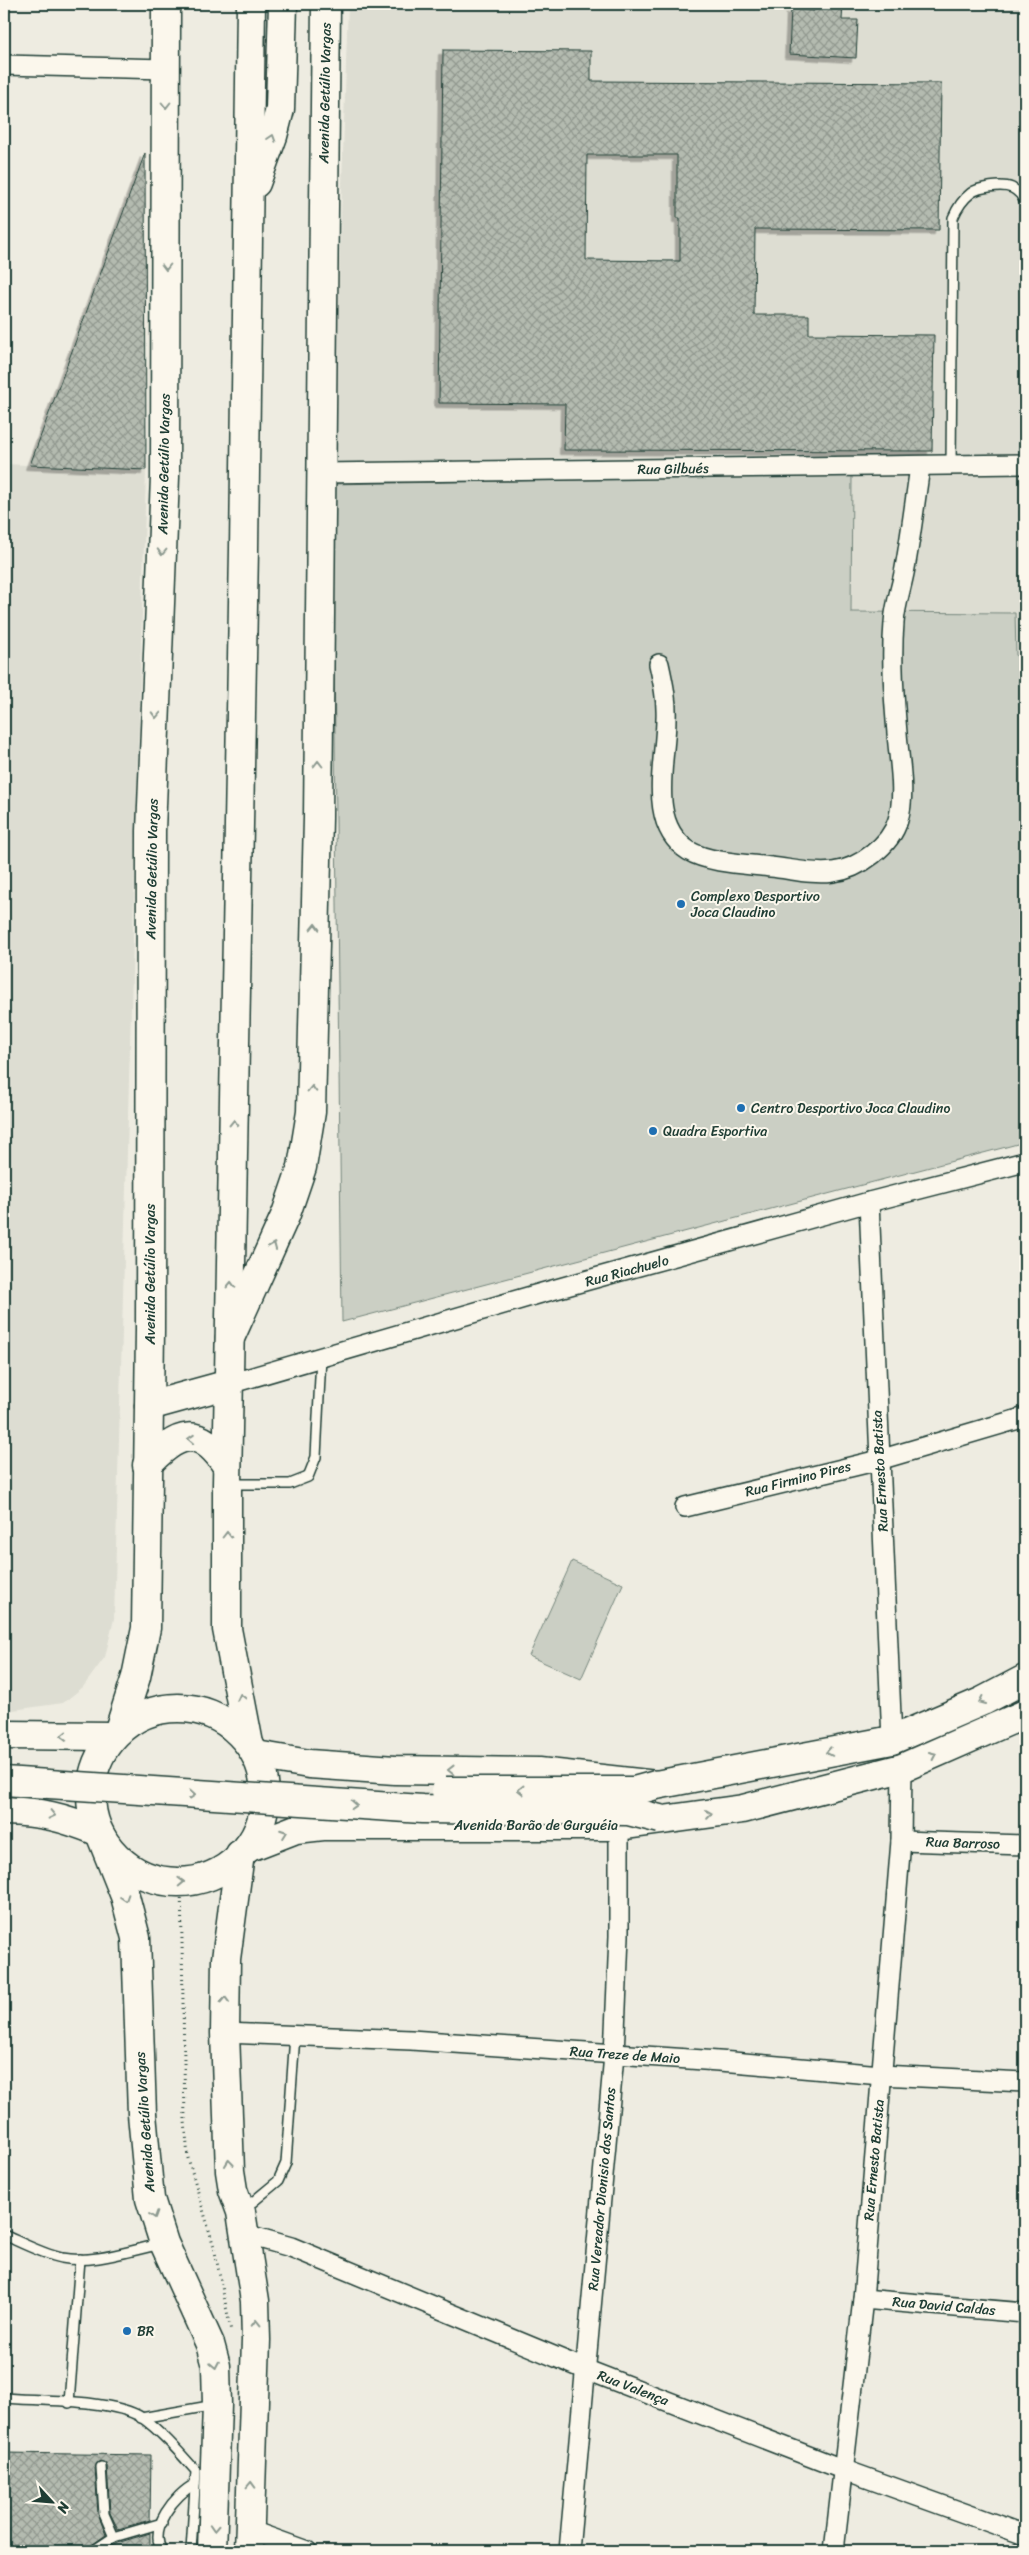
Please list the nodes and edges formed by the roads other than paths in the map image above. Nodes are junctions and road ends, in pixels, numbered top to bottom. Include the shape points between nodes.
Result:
1 (166, 4) edge
2 (251, 4) edge
3 (283, 4) edge
4 (326, 4) edge
5 (4, 65) edge
6 (166, 69) junction
7 (250, 200) junction
8 (1025, 203) edge
9 (1025, 464) edge
10 (920, 467) junction
11 (950, 467) junction
12 (320, 473) junction
13 (658, 664) dead end
14 (1025, 1162) edge
15 (869, 1202) junction
16 (230, 1338) junction
17 (320, 1356) junction
18 (229, 1384) junction
19 (148, 1406) junction
20 (1025, 1417) edge
21 (879, 1460) junction
22 (147, 1465) junction
23 (227, 1475) junction
24 (685, 1506) dead end
25 (1025, 1679) edge
26 (1025, 1714) edge
27 (116, 1733) junction
28 (4, 1735) edge
29 (892, 1740) junction
30 (252, 1750) junction
31 (4, 1766) edge
32 (902, 1768) junction
33 (4, 1781) edge
34 (656, 1785) junction
35 (4, 1811) edge
36 (660, 1819) junction
37 (619, 1826) junction
38 (99, 1834) junction
39 (901, 1841) junction
40 (1025, 1845) edge
41 (236, 1858) junction
42 (225, 2032) junction
43 (295, 2035) junction
44 (614, 2055) junction
45 (881, 2075) junction
46 (1025, 2082) edge
47 (243, 2223) junction
48 (4, 2236) edge
49 (164, 2243) junction
50 (80, 2259) junction
51 (863, 2300) junction
52 (1025, 2313) edge
53 (587, 2370) junction
54 (4, 2398) edge
55 (69, 2403) junction
56 (217, 2405) junction
57 (141, 2418) junction
58 (100, 2467) dead end
59 (842, 2469) junction
60 (202, 2475) junction
61 (162, 2523) junction
62 (1025, 2535) edge
63 (114, 2537) junction
64 (249, 2541) edge
65 (92, 2551) edge
66 (162, 2551) edge
67 (191, 2551) edge
68 (212, 2551) edge
69 (307, 2551) edge
70 (569, 2551) edge
71 (834, 2551) edge

1 - 6 main road, Avenida Getúlio Vargas
2 - 7 main road, Avenida Getúlio Vargas
7 -> 3 main road via 280,109
4 - 12 main road, Avenida Getúlio Vargas
5 - 6 street
6 -> 19 main road, Avenida Getúlio Vargas via 165,477 151,831
16 -> 7 main road, Avenida Getúlio Vargas
8 - 11 lane via 1012,188 981,188 971,192 957,207 953,218
9 - 11 street, Rua Gilbués
10 - 11 street, Rua Gilbués
10 - 12 street, Rua Gilbués
10 - 13 street via 894,622 895,716 902,801 898,821 891,834 873,853 850,868 816,872 734,862 689,851 669,831 662,806 666,716
16 -> 12 main road, Avenida Getúlio Vargas via 286,1214 302,1167 311,1112 318,818
14 - 15 street, Rua Riachuelo
15 - 17 street, Rua Riachuelo
15 - 21 street, Rua Ernesto Batista
16 - 18 main road, Avenida Getúlio Vargas
17 - 18 street, Rua Riachuelo
17 - 23 lane via 316,1457 308,1477 290,1484
18 - 19 main road
18 - 23 main road, Avenida Getúlio Vargas
19 - 22 main road, Avenida Getúlio Vargas
20 - 21 street, Rua Firmino Pires
21 - 24 street, Rua Firmino Pires
21 - 29 street, Rua Ernesto Batista
23 -> 22 main road via 210,1444 191,1438 168,1444
22 - 27 main road, Avenida Getúlio Vargas via 146,1628 136,1677
30 -> 23 main road, Avenida Getúlio Vargas via 227,1629
25 -> 29 main road
32 -> 26 main road, Avenida Barão de Gurguéia
27 -> 28 main road
27 - 30 main road via 143,1714 171,1707 200,1709 226,1721 243,1736
27 - 38 main road, Avenida Getúlio Vargas via 98,1757 91,1781 90,1807
29 -> 34 main road
34 -> 30 main road via 539,1772 394,1770 309,1764
30 - 41 main road, Avenida Getúlio Vargas via 263,1778 265,1802 256,1834
34 -> 31 main road, bridge via 634,1791 433,1791
36 -> 32 main road, Avenida Barão de Gurguéia via 743,1809
32 - 39 street, Rua Ernesto Batista
33 -> 36 main road, bridge via 422,1810 628,1811
35 -> 38 main road via 56,1816
36 - 37 main road, Avenida Barão de Gurguéia
41 -> 37 main road, Avenida Barão de Gurguéia via 296,1829 323,1826
37 - 44 street, Rua Vereador Dionisio dos Santos
38 -> 41 main road via 115,1857 140,1875 156,1880 190,1882
38 -> 49 main road, Avenida Getúlio Vargas via 125,1896 136,1938 145,2166 150,2199
39 - 40 street, Rua Barroso
39 - 45 street, Rua Ernesto Batista
42 -> 41 main road, Avenida Getúlio Vargas via 226,1959
42 - 43 street, Rua Treze de Maio
47 -> 42 main road, Avenida Getúlio Vargas via 233,2190 228,2148
43 - 44 street, Rua Treze de Maio
43 - 47 lane via 286,2163 278,2181
44 - 45 street, Rua Treze de Maio
44 - 53 street, Rua Vereador Dionisio dos Santos
45 - 46 street, Rua Treze de Maio
45 - 51 street, Rua Ernesto Batista
47 - 53 street, Rua Valença via 300,2251
64 -> 47 main road, Avenida Getúlio Vargas via 256,2330
48 - 50 lane via 61,2258
49 - 50 lane
49 -> 56 main road, Avenida Getúlio Vargas via 210,2344 217,2373
50 - 55 lane
51 - 52 street, Rua David Caldas
51 - 59 street, Rua Ernesto Batista
53 - 59 street, Rua Valença
53 - 70 street, Rua Vereador Dionisio dos Santos
54 - 55 lane
55 - 57 lane via 112,2406
56 - 57 lane
56 - 60 main road, Avenida Getúlio Vargas
57 - 60 lane
58 - 63 lane via 104,2514
59 - 62 street, Rua Valença
59 - 71 street, Rua Ernesto Batista
60 - 61 lane via 172,2502
60 - 67 lane
60 -> 68 main road, Avenida Getúlio Vargas
61 - 63 lane
61 - 66 lane via 158,2536
63 - 65 lane
64 - 69 street

